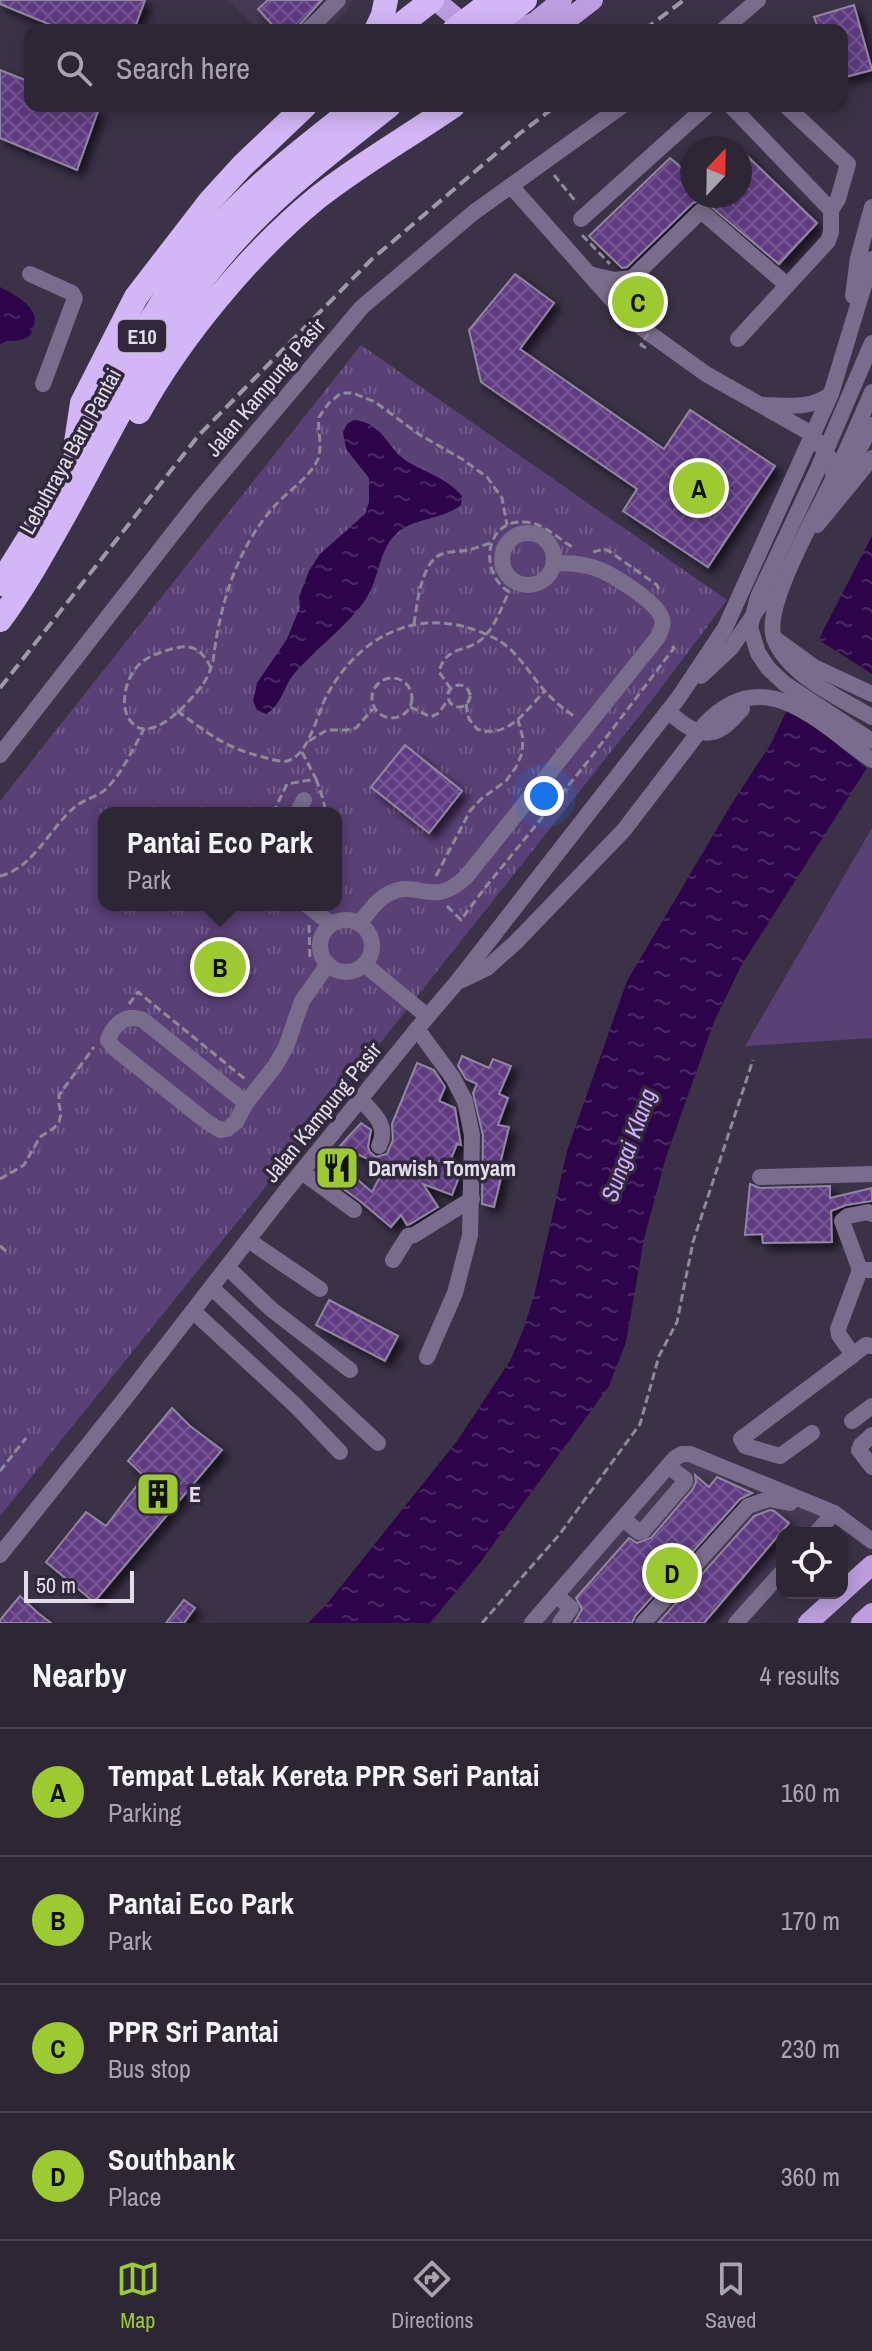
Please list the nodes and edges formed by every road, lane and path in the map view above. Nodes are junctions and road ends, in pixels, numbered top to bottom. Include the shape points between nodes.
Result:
1 (338, 0) edge
2 (386, 0) edge
3 (434, 0) edge
4 (463, 0) edge
5 (493, 0) edge
6 (525, 0) edge
7 (562, 0) edge
8 (593, 0) edge
9 (758, 0) edge
10 (314, 24) edge
11 (378, 24) edge
12 (402, 24) edge
13 (462, 24) edge
14 (464, 24) edge
15 (489, 24) edge
16 (495, 24) edge
17 (530, 24) edge
18 (562, 24) edge
19 (730, 24) edge
20 (299, 112) edge
21 (350, 112) edge
22 (381, 112) edge
23 (614, 112) edge
24 (700, 112) edge
25 (737, 112) edge
26 (792, 112) edge
27 (432, 115) edge
28 (544, 163) junction
29 (511, 186) junction
30 (872, 207) edge
31 (831, 210) junction
32 (584, 216) junction
33 (235, 226) junction
34 (872, 259) edge
35 (30, 274) dead end
36 (588, 274) junction
37 (625, 279) junction
38 (787, 285) junction
39 (638, 302) dead end
40 (738, 339) dead end
41 (872, 343) edge
42 (646, 348) dead end
43 (846, 349) junction
44 (43, 384) dead end
45 (872, 392) edge
46 (831, 394) junction
47 (761, 405) junction
48 (872, 423) edge
49 (812, 434) junction
50 (872, 458) edge
51 (79, 469) junction
52 (832, 500) junction
53 (507, 525) junction
54 (493, 542) junction
55 (799, 548) junction
56 (582, 550) dead end
57 (591, 552) dead end
58 (554, 563) dead end
59 (0, 584) edge
60 (659, 596) dead end
61 (0, 620) edge
62 (414, 624) junction
63 (486, 634) junction
64 (773, 637) junction
65 (668, 641) dead end
66 (211, 668) junction
67 (451, 689) junction
68 (545, 691) junction
69 (872, 694) edge
70 (679, 697) junction
71 (807, 698) junction
72 (448, 700) junction
73 (466, 704) junction
74 (410, 707) junction
75 (375, 708) junction
76 (742, 709) dead end
77 (177, 711) junction
78 (668, 711) junction
79 (872, 717) edge
80 (518, 720) junction
81 (820, 723) junction
82 (588, 726) junction
83 (144, 729) junction
84 (872, 741) edge
85 (306, 744) junction
86 (302, 750) junction
87 (0, 755) edge
88 (872, 760) edge
89 (316, 779) junction
90 (276, 807) edge
91 (325, 807) edge
92 (0, 876) edge
93 (435, 893) junction
94 (315, 911) edge
95 (331, 924) junction
96 (359, 924) junction
97 (328, 964) junction
98 (364, 964) junction
99 (457, 982) junction
100 (422, 1023) junction
101 (753, 1060) dead end
102 (360, 1099) junction
103 (246, 1103) junction
104 (379, 1146) dead end
105 (302, 1172) junction
106 (872, 1174) edge
107 (760, 1177) dead end
108 (472, 1199) junction
109 (354, 1210) dead end
110 (872, 1214) edge
111 (248, 1240) junction
112 (0, 1246) edge
113 (6, 1251) dead end
114 (393, 1260) dead end
115 (227, 1267) junction
116 (866, 1270) edge
117 (212, 1288) junction
118 (320, 1289) dead end
119 (193, 1311) junction
120 (872, 1346) edge
121 (853, 1355) junction
122 (427, 1357) dead end
123 (350, 1370) dead end
124 (872, 1406) edge
125 (852, 1421) dead end
126 (812, 1433) dead end
127 (872, 1435) edge
128 (26, 1438) dead end
129 (378, 1443) dead end
130 (340, 1452) dead end
131 (668, 1466) junction
132 (872, 1467) edge
133 (0, 1471) edge
134 (834, 1513) junction
135 (623, 1519) junction
136 (821, 1527) edge
137 (872, 1541) edge
138 (0, 1555) edge
139 (872, 1565) edge
140 (776, 1579) edge
141 (848, 1587) edge
142 (556, 1595) junction
143 (835, 1599) edge
144 (872, 1613) edge
145 (482, 1623) edge
146 (532, 1623) edge
147 (560, 1623) edge
148 (643, 1623) edge
149 (736, 1623) edge
150 (808, 1623) edge
151 (861, 1623) edge

1 - 10 street
2 - 11 highway
3 - 12 highway
3 - 14 main road
4 - 15 main road
5 - 13 highway, bridge
6 - 16 highway, bridge
7 - 17 main road
8 - 18 main road
9 - 19 street
20 - 51 highway via 210,201 136,297 82,403
21 - 33 highway, Lebuhraya Baru Pantai / E10 via 292,158
22 - 33 highway, Lebuhraya Baru Pantai / E10 via 268,206
23 - 28 street, Jalan Kampung Pasir
24 - 32 street
25 - 31 street
26 - 31 street via 848,164
27 - 51 highway via 341,180 279,233 177,352 119,449
28 - 29 street, Jalan Kampung Pasir
28 - 32 path
29 - 36 street
29 - 87 street, Jalan Kampung Pasir via 362,307 195,505
30 - 43 street via 858,258
31 - 38 street via 830,238
32 - 37 path via 573,226
33 - 51 highway, Lebuhraya Baru Pantai / E10
34 - 43 street
35 - 44 street via 75,298
36 - 37 street
36 - 47 street via 636,324
37 - 38 street via 701,211
38 - 40 street
39 - 42 path, bridge via 653,315 660,314 641,345
41 - 71 street, bridge via 751,617 752,636 768,668
43 - 46 street
45 - 55 street, bridge
46 - 47 street via 807,405
46 - 49 street
47 - 49 street
48 - 49 street via 862,434 841,439
48 - 52 street
49 - 52 street via 831,460
49 - 70 street via 725,628
50 - 55 street, bridge
51 - 59 highway, Lebuhraya Baru Pantai / E10
51 - 61 highway, Lebuhraya Baru Pantai / E10 via 47,545
52 - 70 street via 731,648
53 - 54 path
53 - 56 path via 536,524
53 - 66 path via 502,498 477,469 375,402 341,393 319,417 322,446 314,467 265,517 238,562 222,607
54 - 62 path via 436,557 421,587
54 - 63 path via 489,565 509,592
55 - 64 street, bridge via 774,609
57 - 60 path via 609,551 657,585
58 - 82 street via 577,563 604,572 647,600 662,619 658,637
62 - 63 path via 452,623
62 - 85 path via 383,636 353,659 326,696
63 - 67 path via 446,657 439,672
63 - 68 path via 512,649
64 - 69 street via 814,667
64 - 79 street, bridge via 788,662 805,676
65 - 93 path via 674,648 461,920
66 - 77 path via 203,685
66 - 83 path via 190,647 143,662 129,681 125,706 134,726
67 - 72 path
67 - 73 path via 467,689
68 - 80 path
68 - 82 path
70 - 78 street, Jalan Kampung Pasir
71 - 81 street, bridge
71 - 84 street, bridge
72 - 73 path via 456,707
72 - 74 path via 431,717
73 - 80 path via 472,725 484,731 508,728
74 - 75 path via 391,718
74 - 75 path via 408,685 390,678 374,689
75 - 85 path via 356,728 327,730
76 - 78 street via 721,729 706,734 685,726
77 - 83 path via 159,726
77 - 86 path via 238,751 287,761
78 - 99 street, Jalan Kampung Pasir
80 - 93 path via 523,738 516,767 470,811 434,879
81 - 88 street, bridge
81 - 99 street, bridge via 769,696 745,698 718,711 624,830 516,942 487,968
82 - 93 street via 466,877 455,888
83 - 92 path via 109,786 74,808 20,868
85 - 86 path
86 - 89 path
89 - 90 path via 287,784
89 - 91 path
93 - 96 street via 391,892
94 - 95 street
95 - 96 street
95 - 97 street via 319,944
96 - 98 street via 371,939
97 - 98 street via 348,972
97 - 103 street via 302,1001 275,1066
98 - 100 street
99 - 100 street, Jalan Kampung Pasir
100 - 102 street, Jalan Kampung Pasir
100 - 108 street via 465,1101 472,1135
101 - 145 path via 693,1242 677,1322 659,1356 640,1424 559,1535
102 - 104 street via 383,1128
102 - 105 street, Jalan Kampung Pasir
103 - 103 street via 236,1122 220,1130 114,1048 108,1040 111,1032 126,1017 143,1020
105 - 109 street
105 - 111 street, Jalan Kampung Pasir
106 - 107 street
108 - 114 street via 408,1236
108 - 122 street via 463,1266
110 - 116 street via 842,1221
111 - 115 street, Jalan Kampung Pasir
111 - 118 street
112 - 113 path
115 - 117 street, Jalan Kampung Pasir
115 - 123 street
116 - 121 street via 838,1329
117 - 119 street, Jalan Kampung Pasir
117 - 129 street
119 - 130 street
119 - 138 street, Jalan Kampung Pasir
120 - 121 street
121 - 126 street via 741,1439 745,1446 780,1456
124 - 125 street
127 - 132 street via 859,1450
128 - 133 path
131 - 134 street via 690,1454
131 - 135 street
131 - 135 street via 685,1482 643,1531
134 - 136 street
134 - 137 street
134 - 148 street via 769,1499 748,1506
135 - 142 street
139 - 141 main road
140 - 149 street
142 - 146 street
142 - 147 street via 571,1608
143 - 150 main road
144 - 151 main road

